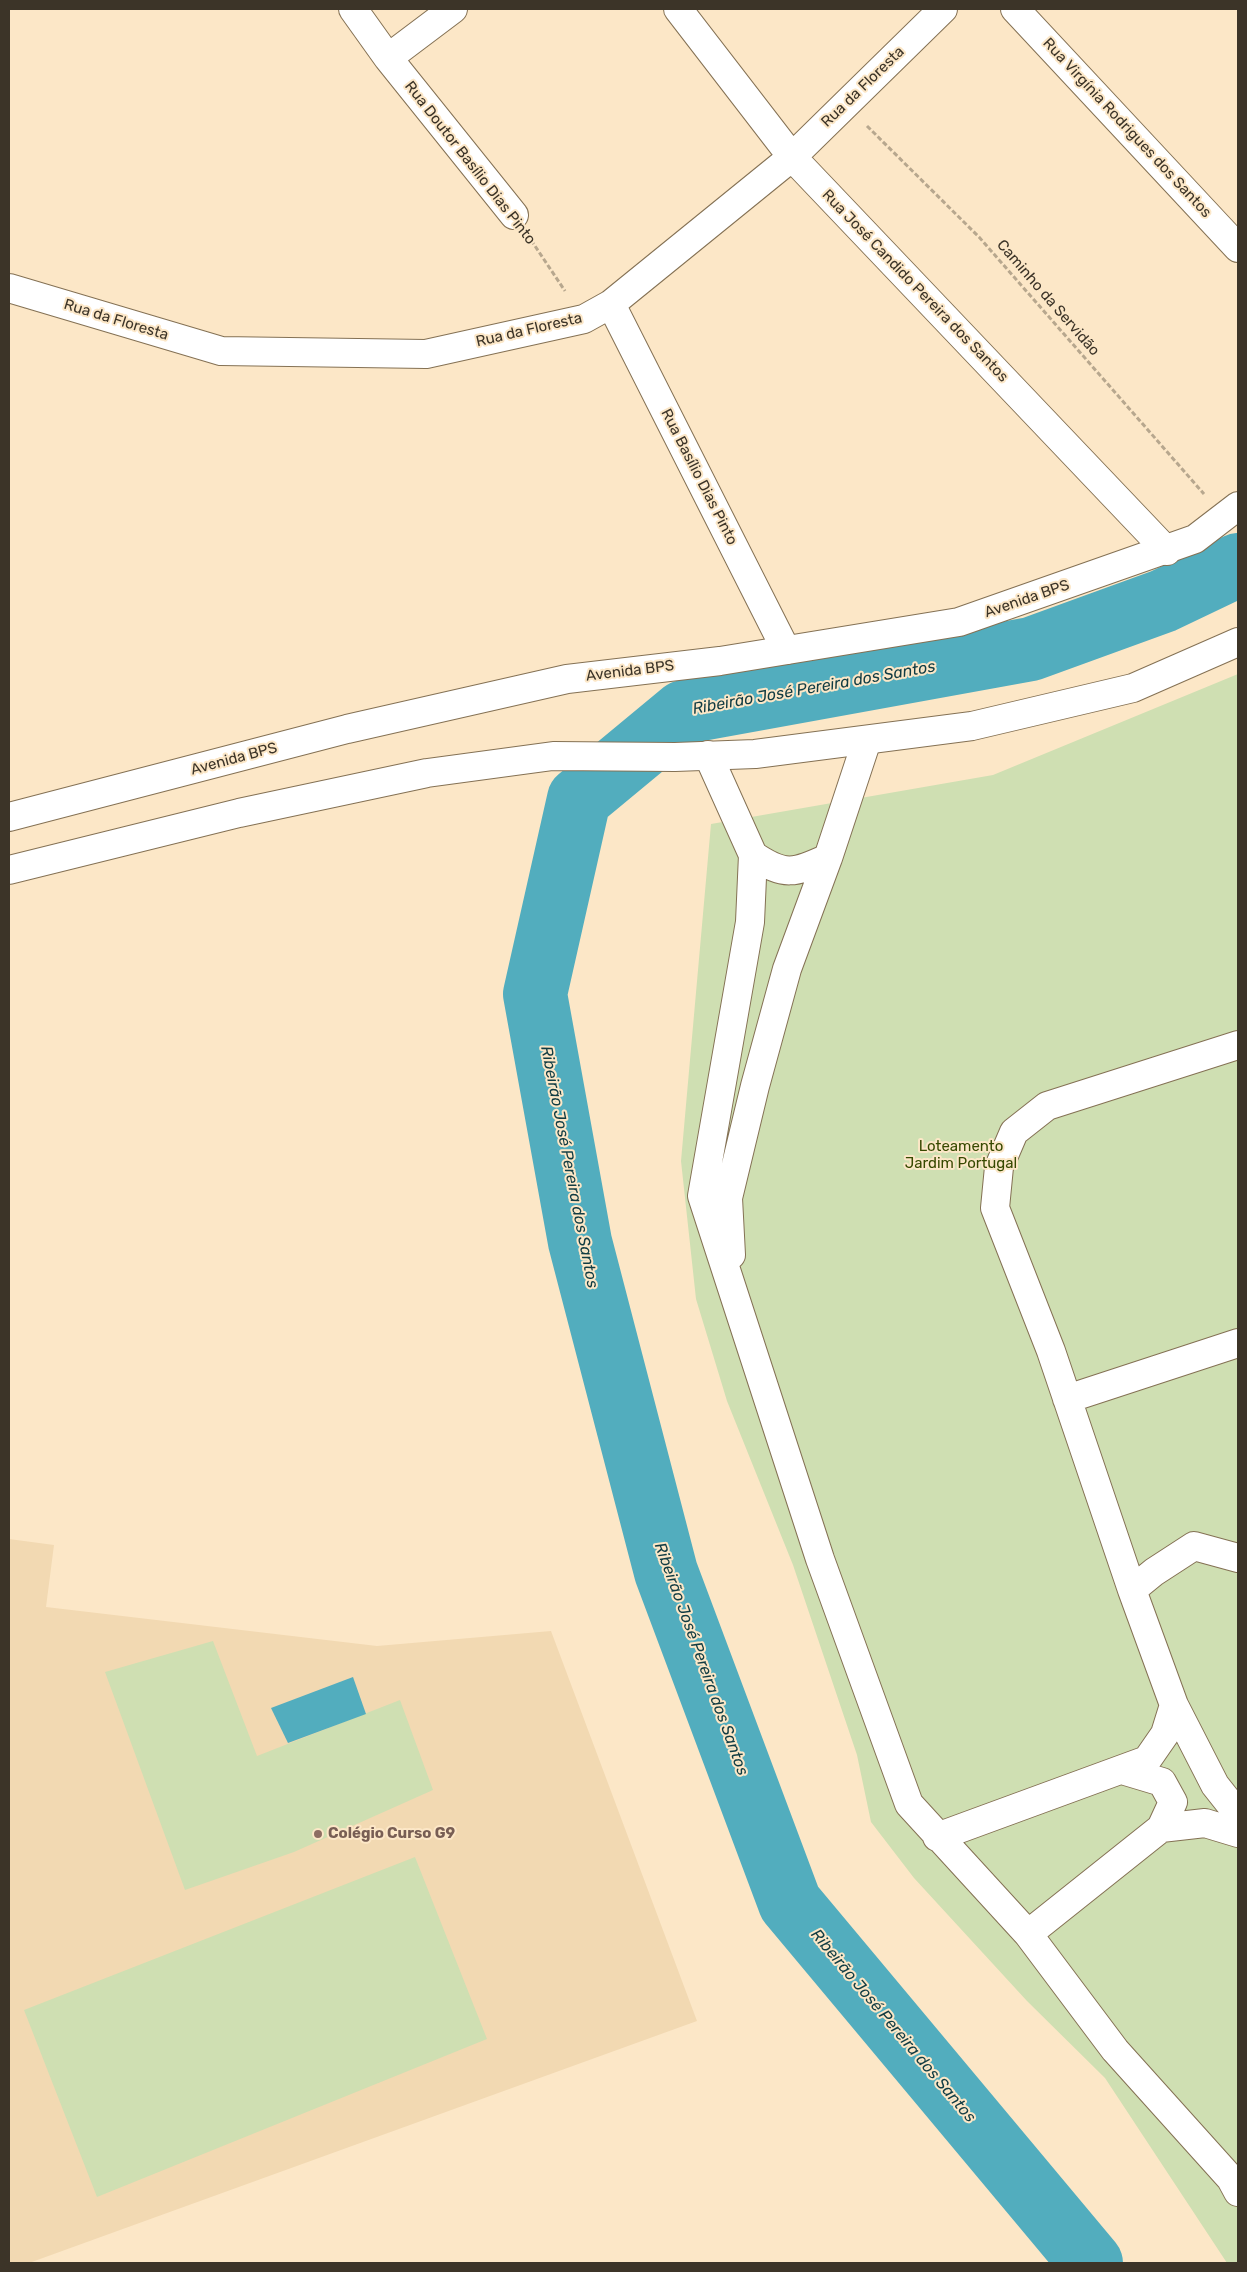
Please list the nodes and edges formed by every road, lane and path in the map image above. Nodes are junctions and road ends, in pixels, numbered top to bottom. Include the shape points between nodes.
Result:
1 (353, 9) edge
2 (453, 9) edge
3 (678, 9) edge
4 (943, 9) edge
5 (1015, 9) edge
6 (388, 58) junction
7 (844, 105) junction
8 (792, 157) junction
9 (514, 215) joint
10 (1238, 248) edge
11 (9, 288) edge
12 (611, 304) junction
13 (584, 319) junction
14 (1231, 511) edge
15 (1166, 551) junction
16 (1238, 642) edge
17 (786, 650) junction
18 (867, 740) junction
19 (708, 755) junction
20 (9, 817) edge
21 (753, 856) junction
22 (828, 858) junction
23 (9, 870) edge
24 (1238, 1045) edge
25 (734, 1294) junction
26 (1238, 1343) edge
27 (1067, 1399) junction
28 (1238, 1558) edge
29 (1132, 1590) junction
30 (1174, 1704) junction
31 (1122, 1770) junction
32 (1238, 1814) edge
33 (1161, 1828) junction
34 (1238, 1833) edge
35 (937, 1837) junction
36 (1028, 1934) junction
37 (1238, 2192) edge

1 - 6 street, Rua Doutor Basílio Dias Pinto
2 - 6 street
3 - 8 street, Rua José Candido Pereira dos Santos
4 - 7 street, Rua da Floresta
5 - 10 street, Rua Virgínia Rodrigues dos Santos
6 - 9 street, Rua Doutor Basílio Dias Pinto
7 - 8 street, Rua da Floresta
7 - 14 path, Caminho da Servidão via 980,237
8 - 12 street, Rua da Floresta
8 - 15 street, Rua José Candido Pereira dos Santos
9 - 13 path, Rua Doutor Basílio Dias Pinto
11 - 13 street, Rua da Floresta via 220,352 426,354
12 - 13 street, Rua da Floresta
12 - 17 street, Rua Basílio Dias Pinto
14 - 15 street, Avenida BPS via 1195,539
15 - 17 street, Avenida BPS via 959,622
16 - 18 street via 1133,688 972,726
17 - 20 street, Avenida BPS via 567,679 347,728
18 - 19 street via 755,754
18 - 22 street
19 - 21 street
19 - 23 street via 552,756 427,773 239,813
21 - 22 street via 770,867 787,871 803,870
21 - 25 street via 750,922 702,1196
22 - 25 street via 787,969 728,1198
24 - 27 street via 1047,1106 1014,1132 1000,1168 996,1208
25 - 35 street via 820,1559 909,1804
26 - 27 street
27 - 29 street
28 - 29 street via 1194,1546
29 - 30 street
30 - 31 street via 1164,1734 1147,1760
30 - 32 street via 1215,1785
31 - 33 street via 1162,1782 1173,1802
31 - 35 street
33 - 34 street via 1205,1823
33 - 36 street
35 - 36 street
36 - 37 street via 1116,2050 1231,2179

